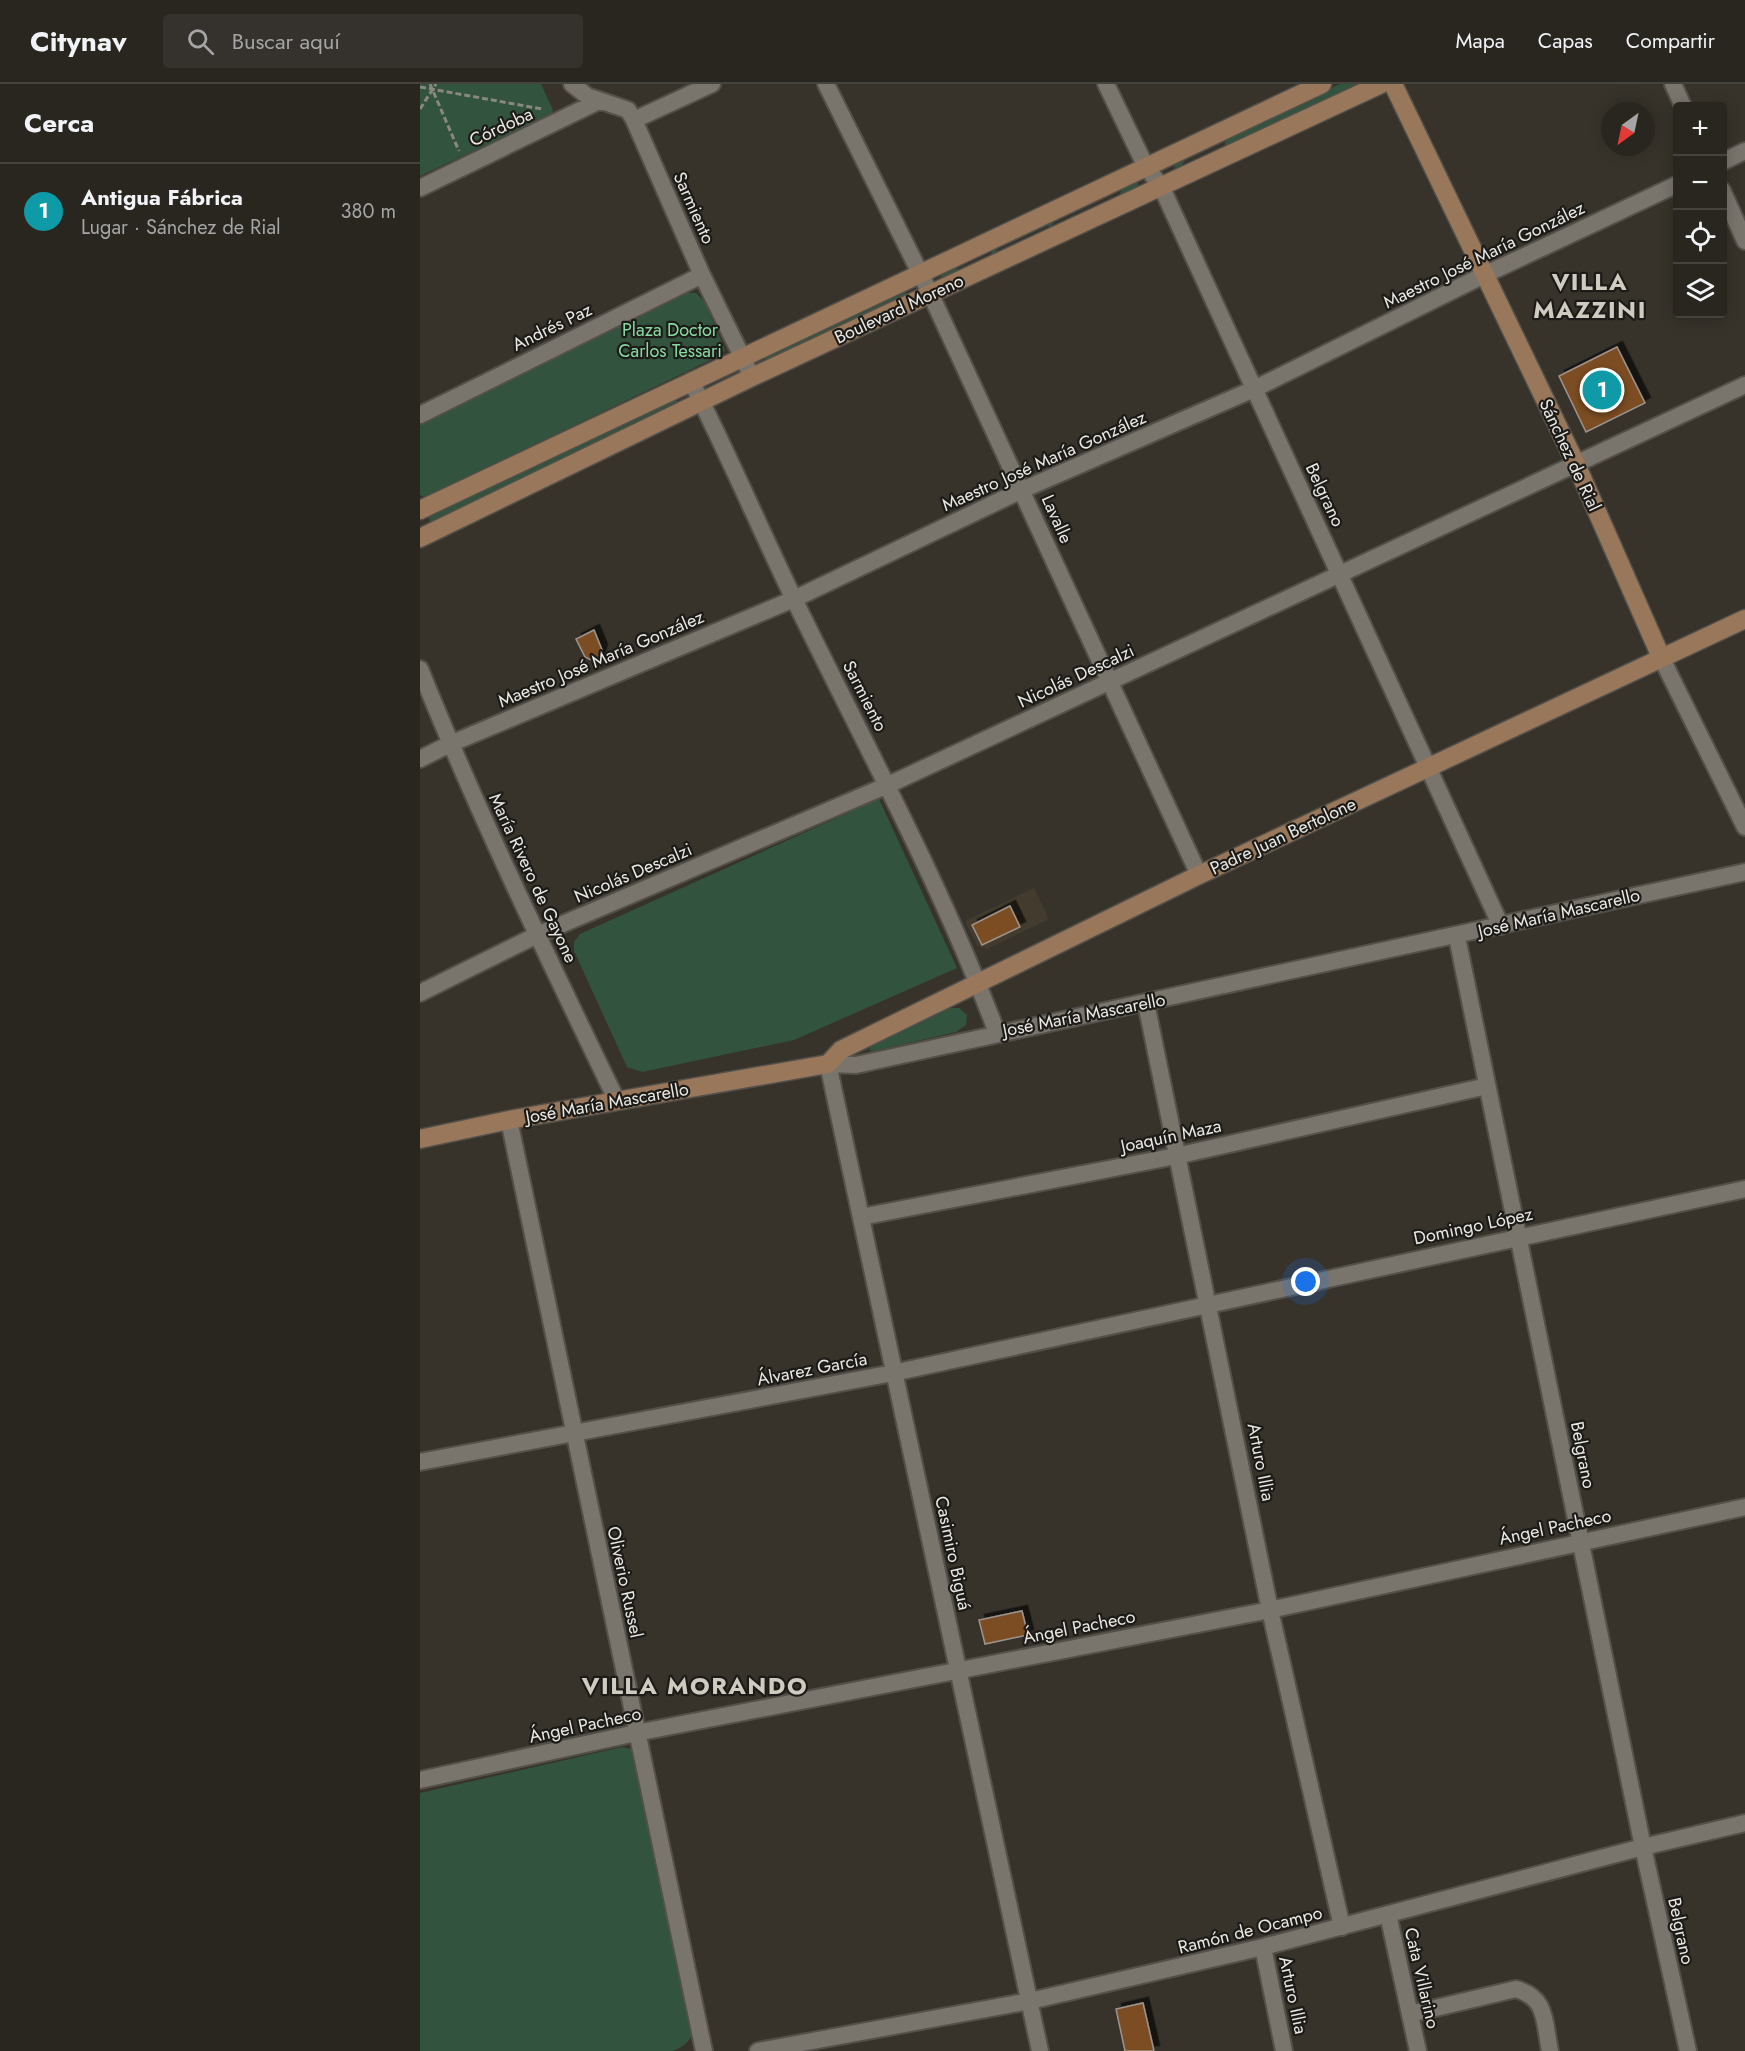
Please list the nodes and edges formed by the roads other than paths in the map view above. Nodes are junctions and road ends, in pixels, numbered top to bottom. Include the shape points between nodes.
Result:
1 (572, 84) edge
2 (712, 84) edge
3 (826, 84) edge
4 (1106, 84) edge
5 (1322, 84) edge
6 (1381, 84) edge
7 (1393, 84) edge
8 (1672, 84) edge
9 (599, 101) junction
10 (1681, 102) edge
11 (634, 120) junction
12 (1745, 151) edge
13 (1727, 160) edge
14 (1146, 167) junction
15 (1161, 186) junction
16 (1673, 186) edge
17 (420, 188) edge
18 (1727, 201) edge
19 (1745, 241) edge
20 (919, 273) junction
21 (702, 275) junction
22 (1484, 275) junction
23 (931, 295) junction
24 (742, 358) junction
25 (752, 377) junction
26 (692, 381) junction
27 (1745, 385) edge
28 (1254, 389) junction
29 (702, 402) junction
30 (420, 415) edge
31 (1576, 464) junction
32 (1022, 490) junction
33 (420, 510) edge
34 (420, 538) edge
35 (1340, 574) junction
36 (794, 599) junction
37 (1745, 619) edge
38 (1661, 657) junction
39 (420, 669) edge
40 (1108, 682) junction
41 (450, 744) junction
42 (420, 759) edge
43 (1430, 767) junction
44 (888, 785) junction
45 (1745, 827) edge
46 (1745, 872) edge
47 (1199, 875) junction
48 (1501, 926) junction
49 (537, 935) junction
50 (1457, 937) junction
51 (978, 981) junction
52 (420, 993) edge
53 (1146, 1002) junction
54 (997, 1033) junction
55 (828, 1064) junction
56 (1487, 1086) junction
57 (617, 1101) junction
58 (509, 1120) junction
59 (420, 1139) edge
60 (1176, 1156) junction
61 (1745, 1189) edge
62 (861, 1217) junction
63 (1519, 1236) junction
64 (1210, 1303) junction
65 (893, 1373) junction
66 (575, 1435) junction
67 (420, 1462) edge
68 (1745, 1507) edge
69 (1580, 1541) junction
70 (1270, 1610) junction
71 (959, 1670) junction
72 (636, 1733) junction
73 (420, 1780) edge
74 (1745, 1823) edge
75 (1643, 1847) junction
76 (1388, 1914) junction
77 (1342, 1927) junction
78 (1263, 1947) junction
79 (1030, 2001) junction
80 (1410, 2014) junction
81 (704, 2051) edge
82 (758, 2051) edge
83 (1040, 2051) edge
84 (1284, 2051) edge
85 (1418, 2051) edge
86 (1550, 2051) edge
87 (1688, 2051) edge

1 - 9 street, Sarmiento
2 - 11 street
3 - 20 street, Lavalle
4 - 14 street, Belgrano
5 - 14 street, Boulevard Moreno
6 - 15 street, Boulevard Moreno
7 - 22 street, Sánchez de Rial
8 - 10 street
9 - 11 street, Sarmiento via 628,110
9 - 17 street, Córdoba
11 - 21 street, Sarmiento
12 - 13 street
14 - 15 street, Belgrano
14 - 20 street, Boulevard Moreno
15 - 23 street, Boulevard Moreno
15 - 28 street, Belgrano
16 - 22 street, Maestro José María González
18 - 19 street
20 - 23 street, Lavalle
20 - 24 street, Boulevard Moreno
21 - 24 street, Sarmiento
21 - 30 street, Andrés Paz
22 - 28 street, Maestro José María González
22 - 31 street, Sánchez de Rial
23 - 25 street, Boulevard Moreno
23 - 32 street, Lavalle
24 - 25 street, Sarmiento
24 - 26 street, Boulevard Moreno
25 - 29 street, Boulevard Moreno
26 - 29 street, Sarmiento
26 - 33 street, Boulevard Moreno
27 - 31 street, Nicolás Descalzi
28 - 32 street, Maestro José María González
28 - 35 street, Belgrano
29 - 34 street, Boulevard Moreno
29 - 36 street, Sarmiento
31 - 35 street, Nicolás Descalzi
31 - 38 street, Sánchez de Rial
32 - 36 street, Maestro José María González
32 - 40 street, Lavalle
35 - 40 street, Nicolás Descalzi
35 - 43 street, Belgrano
36 - 41 street, Maestro José María González
36 - 44 street, Sarmiento
37 - 38 street, Padre Juan Bertolone
38 - 43 street, Padre Juan Bertolone
38 - 45 street, Sánchez de Rial
39 - 41 street, María Rivero de Gayone
40 - 44 street, Nicolás Descalzi
40 - 47 street, Lavalle
41 - 42 street, Maestro José María González
41 - 49 street, María Rivero de Gayone
43 - 47 street, Padre Juan Bertolone
43 - 48 street, Belgrano
44 - 49 street, Nicolás Descalzi
44 - 51 street, Sarmiento
46 - 48 street, José María Mascarello
47 - 51 street, Padre Juan Bertolone
48 - 50 street, José María Mascarello
49 - 52 street, Nicolás Descalzi
49 - 57 street, María Rivero de Gayone
50 - 53 street, José María Mascarello
50 - 56 street, Belgrano
51 - 54 street, Sarmiento
51 - 55 street, Padre Juan Bertolone via 841,1050
53 - 54 street, José María Mascarello
53 - 60 street, Arturo Illia
54 - 55 street, José María Mascarello via 856,1065
55 - 57 street, José María Mascarello
55 - 62 street, Casimiro Biguá
56 - 60 street, Joaquín Maza
56 - 63 street, Belgrano
57 - 58 street, José María Mascarello
58 - 59 street, José María Mascarello
58 - 66 street, Oliverio Russel
60 - 62 street, Joaquín Maza
60 - 64 street, Arturo Illia
61 - 63 street, Domingo López
62 - 65 street, Casimiro Biguá
63 - 64 street, Domingo López
63 - 69 street, Belgrano
64 - 65 street, Álvarez García
64 - 70 street, Arturo Illia
65 - 66 street, Álvarez García
65 - 71 street, Casimiro Biguá
66 - 67 street, Álvarez García
66 - 72 street, Oliverio Russel
68 - 69 street, Ángel Pacheco
69 - 70 street, Ángel Pacheco
69 - 75 street, Belgrano
70 - 71 street, Ángel Pacheco
70 - 77 street, Arturo Illia
71 - 72 street, Ángel Pacheco
71 - 79 street, Casimiro Biguá
72 - 73 street, Ángel Pacheco
72 - 81 street, Oliverio Russel
74 - 75 street, Ramón de Ocampo
75 - 76 street, Ramón de Ocampo
75 - 87 street, Belgrano
76 - 77 street, Ramón de Ocampo
76 - 80 street, Cata Villarino
77 - 78 street, Ramón de Ocampo
78 - 79 street, Ramón de Ocampo
78 - 84 street, Arturo Illia
79 - 82 street, Ramón de Ocampo
79 - 83 street, Casimiro Biguá
80 - 85 street, Cata Villarino
80 - 86 street via 1516,1989 1531,1993 1540,2004

